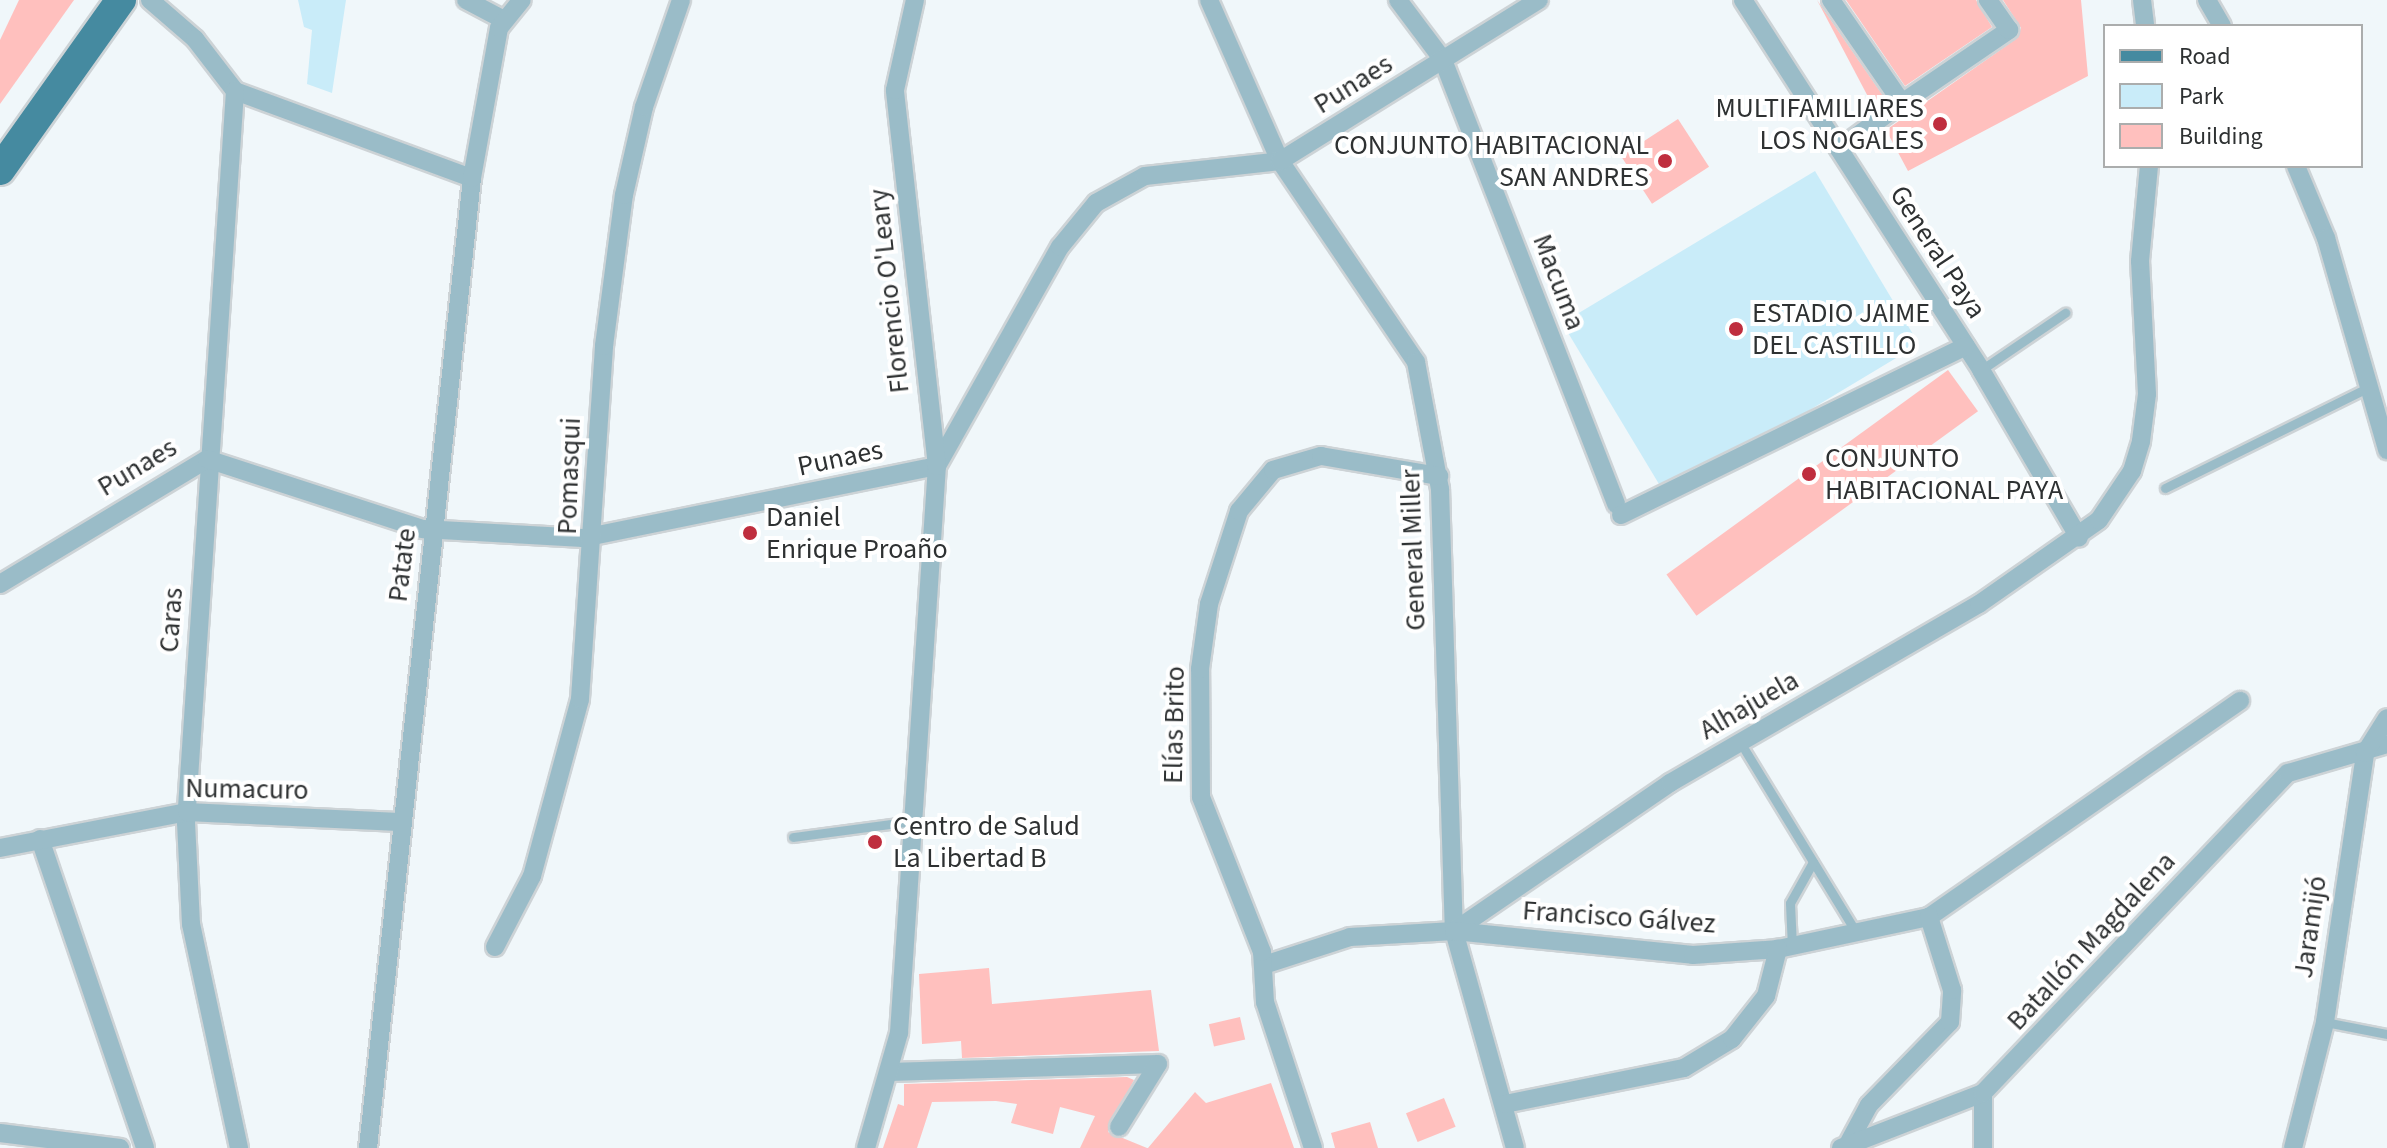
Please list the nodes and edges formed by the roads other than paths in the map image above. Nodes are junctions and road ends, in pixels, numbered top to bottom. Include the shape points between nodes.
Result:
1 (105, 0) edge
2 (121, 0) edge
3 (150, 0) edge
4 (466, 0) edge
5 (522, 0) edge
6 (681, 0) edge
7 (915, 0) edge
8 (1209, 0) edge
9 (1398, 0) edge
10 (1539, 0) edge
11 (1743, 0) edge
12 (1831, 0) edge
13 (1988, 0) edge
14 (2142, 0) edge
15 (2207, 0) edge
16 (502, 19) junction
17 (2145, 24) edge
18 (2221, 24) edge
19 (1443, 60) junction
20 (235, 91) junction
21 (1902, 103) junction
22 (0, 146) edge
23 (1839, 149) junction
24 (1280, 161) junction
25 (2149, 168) edge
26 (2297, 168) edge
27 (0, 170) edge
28 (472, 178) junction
29 (2065, 313) dead end
30 (1966, 346) junction
31 (1981, 370) junction
32 (2367, 388) junction
33 (2382, 412) edge
34 (2387, 450) edge
35 (207, 459) junction
36 (937, 466) junction
37 (1439, 476) junction
38 (2165, 488) dead end
39 (435, 531) junction
40 (594, 537) junction
41 (2079, 538) junction
42 (0, 584) edge
43 (2240, 701) dead end
44 (2387, 718) edge
45 (1740, 742) junction
46 (2387, 744) edge
47 (2365, 753) junction
48 (187, 812) junction
49 (913, 821) junction
50 (399, 822) junction
51 (793, 837) dead end
52 (40, 839) junction
53 (0, 848) edge
54 (1813, 862) junction
55 (1929, 917) junction
56 (1454, 931) junction
57 (1856, 932) junction
58 (495, 947) dead end
59 (1785, 947) junction
60 (1264, 965) junction
61 (2325, 1022) junction
62 (2387, 1034) edge
63 (889, 1072) junction
64 (1983, 1093) junction
65 (1505, 1104) junction
66 (1119, 1127) dead end
67 (0, 1133) edge
68 (1844, 1146) edge
69 (120, 1148) edge
70 (145, 1148) edge
71 (239, 1148) edge
72 (368, 1148) edge
73 (866, 1148) edge
74 (1313, 1148) edge
75 (1515, 1148) edge
76 (1983, 1148) edge
77 (2293, 1148) edge

1 - 22 lane
2 - 27 main road
3 - 20 street via 195,39
4 - 16 street
5 - 16 street
6 - 40 street, Pomasqui via 644,107 624,195 604,346
7 - 36 street, Florencio O'Leary via 895,90
8 - 24 street, General Miller
9 - 19 street, Macuma
10 - 19 street, Punaes
11 - 23 street, General Paya
12 - 21 street
13 - 21 street via 2009,30
14 - 17 street
15 - 18 street
16 - 28 street, Patate
19 - 24 street, Punaes
19 - 30 street, Macuma via 1618,509
20 - 28 street
20 - 35 street, Caras
21 - 23 street
23 - 30 street, General Paya
24 - 36 street, Punaes via 1145,176 1096,203 1060,247
24 - 37 street, General Miller via 1416,362
25 - 41 street, Alhajuela via 2140,261 2147,394 2141,441 2116,498
26 - 32 street via 2326,238
28 - 39 street, Patate
29 - 31 lane
30 - 31 street, General Paya
31 - 41 street, General Paya
32 - 33 street
32 - 38 lane
33 - 34 street
35 - 39 street, Punaes
35 - 42 street, Punaes
35 - 48 street, Caras
36 - 40 street, Punaes
36 - 49 street, Florencio O'Leary
37 - 56 street, General Miller
37 - 60 street, Elías Brito via 1321,456 1273,470 1239,511 1223,555 1200,669 1201,797
39 - 40 street, Punaes
39 - 50 street, Patate
40 - 58 street, Pomasqui via 580,699 561,779 532,876
41 - 45 street, Alhajuela
43 - 55 street, Francisco Gálvez
44 - 47 street, Jaramijó
45 - 54 lane
45 - 56 street, Alhajuela
46 - 47 street, Batallón Magdalena
47 - 61 street, Jaramijó
47 - 64 street, Batallón Magdalena via 2319,759 2288,773
48 - 50 street, Numacuro
48 - 52 street, Numacuro
48 - 71 street, Caras via 191,924
49 - 51 lane
49 - 63 street, Florencio O'Leary via 899,1033
50 - 72 street, Patate
52 - 53 street, Numacuro
52 - 70 street
54 - 57 lane
54 - 59 lane via 1790,903
55 - 57 street, Francisco Gálvez
55 - 68 street via 1952,990 1950,1022 1869,1105
56 - 59 street, Francisco Gálvez via 1693,955
56 - 60 street, Francisco Gálvez via 1350,937
56 - 65 street, General Miller
57 - 59 street, Francisco Gálvez
59 - 65 street via 1766,996 1732,1039 1684,1068
60 - 74 street, Elías Brito via 1265,1002
61 - 62 lane
61 - 77 street, Jaramijó
63 - 66 street via 1158,1064
63 - 73 street, Florencio O'Leary
64 - 68 street, Batallón Magdalena
64 - 76 street
65 - 75 street, General Miller
67 - 69 street

